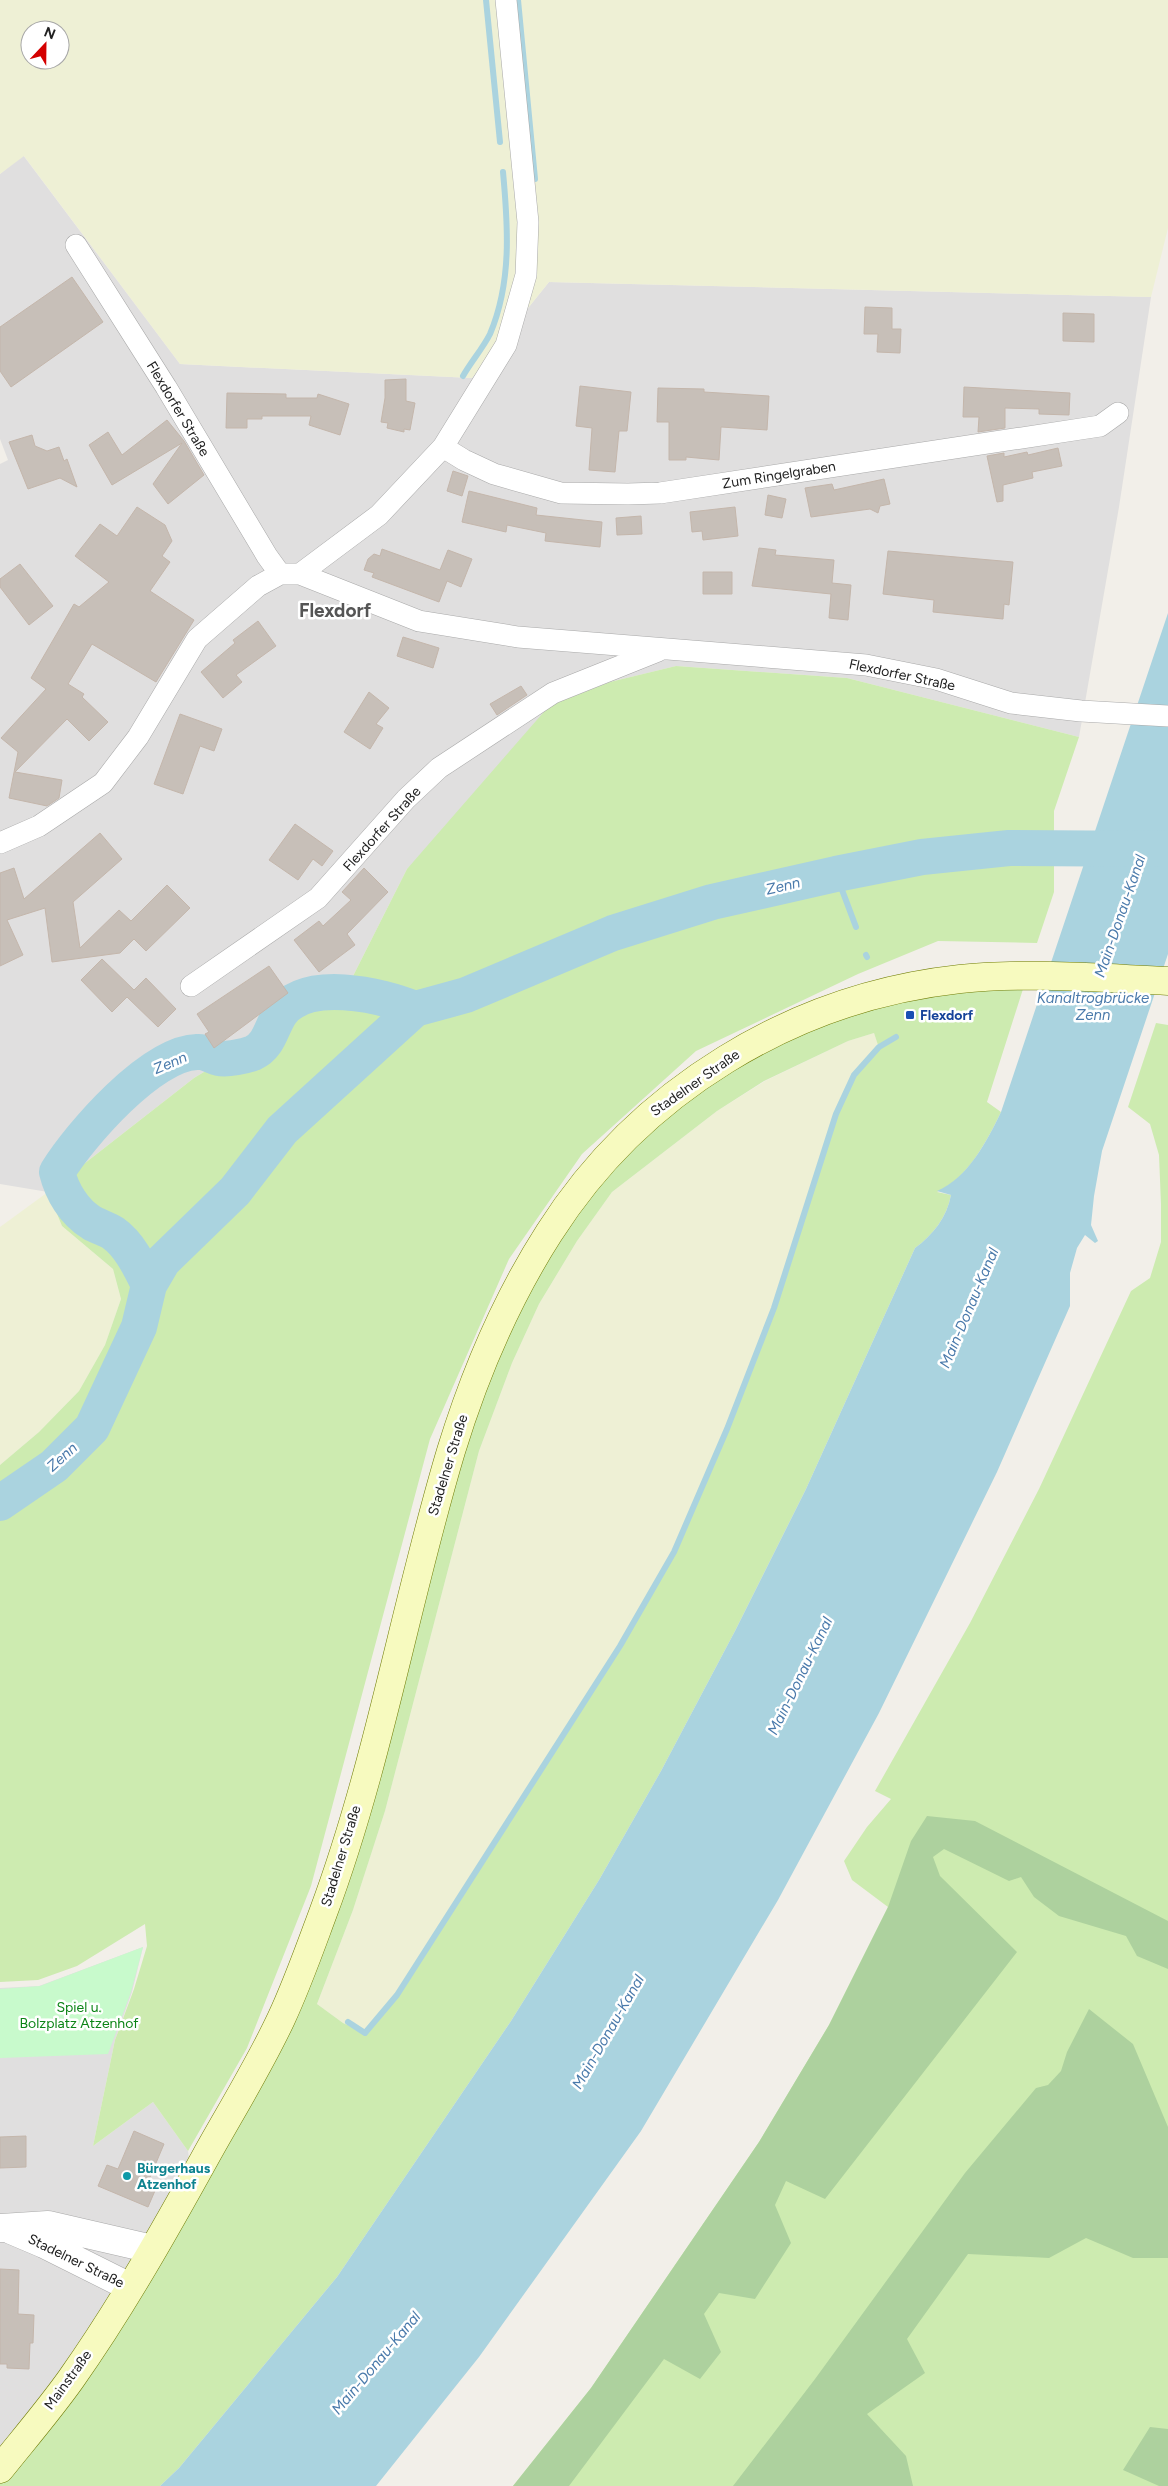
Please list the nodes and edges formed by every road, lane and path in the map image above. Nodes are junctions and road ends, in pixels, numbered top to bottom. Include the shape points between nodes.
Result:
1 (506, 0) edge
2 (76, 245) dead end
3 (1118, 413) dead end
4 (443, 447) junction
5 (290, 574) junction
6 (663, 649) junction
7 (1168, 716) edge
8 (0, 843) edge
9 (1168, 981) edge
10 (191, 986) dead end
11 (4, 2229) edge
12 (152, 2249) junction
13 (130, 2287) junction
14 (0, 2469) edge

1 - 4 street via 528,222 526,275 506,345
2 - 5 street, Flexdorfer Straße via 267,556
3 - 4 street, Zum Ringelgraben via 1100,426 660,493 561,492 494,474
4 - 5 street via 379,515
5 - 6 street, Flexdorfer Straße via 419,621 518,637
5 - 8 street via 258,586 196,639 138,737 103,783 39,826
6 - 7 street, Flexdorfer Straße via 866,664 936,679 1011,703
6 - 10 street, Flexdorfer Straße via 553,692 439,768 406,799 318,898
9 - 12 main road, Stadelner Straße via 1028,975 962,979 871,996 798,1020 732,1054 637,1125 601,1164 550,1231 519,1286 469,1397 427,1536 356,1810 325,1909 281,2019
11 - 12 street, Stadelner Straße via 48,2225
11 - 13 street, Stadelner Straße via 44,2244
12 - 13 main road, Stadelner Straße
13 - 14 main road, Mainstraße via 69,2382

